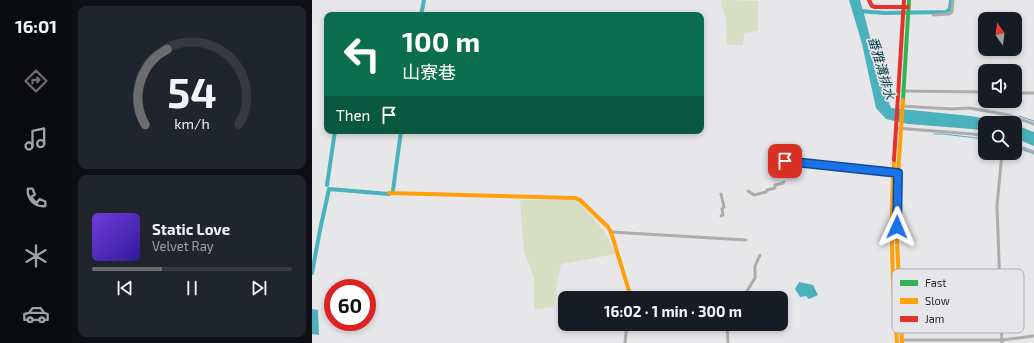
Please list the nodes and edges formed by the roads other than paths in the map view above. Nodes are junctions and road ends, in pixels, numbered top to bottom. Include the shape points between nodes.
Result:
1 (870, 0) edge
2 (904, 0) edge
3 (909, 0) edge
4 (953, 0) edge
5 (906, 7) junction
6 (905, 15) junction
7 (933, 15) dead end
8 (903, 91) junction
9 (978, 92) edge
10 (1022, 92) edge
11 (1034, 93) edge
12 (900, 107) junction
13 (1034, 124) edge
14 (898, 128) junction
15 (978, 135) edge
16 (1022, 148) edge
17 (1034, 152) edge
18 (1001, 160) edge
19 (785, 161) dead end
20 (896, 173) junction
21 (784, 182) dead end
22 (748, 191) dead end
23 (389, 193) dead end
24 (721, 194) dead end
25 (721, 216) dead end
26 (610, 232) junction
27 (746, 240) dead end
28 (760, 255) dead end
29 (897, 269) edge
30 (1000, 269) edge
31 (629, 291) edge
32 (747, 291) dead end
33 (626, 331) edge
34 (727, 331) edge
35 (1034, 336) edge
36 (900, 342) edge
37 (1002, 342) edge
38 (625, 343) edge
39 (728, 343) edge

1 - 5 main road via 875,7
2 - 5 main road
3 - 5 main road
4 - 7 street via 952,12
5 - 6 main road
6 - 8 main road
6 - 12 main road
8 - 9 street
8 - 12 main road
10 - 11 street
12 - 13 street via 969,108 1009,115
12 - 14 main road
14 - 15 street
14 - 20 main road
16 - 17 street
18 - 30 street via 998,206
19 - 20 street
20 - 29 main road
21 - 22 street via 766,192 754,195
23 - 26 main road via 575,198 584,203
24 - 25 street via 724,207
26 - 27 street
26 - 31 main road
28 - 32 street via 755,266 755,278
33 - 38 street
34 - 39 street
35 - 37 street
36 - 37 street

